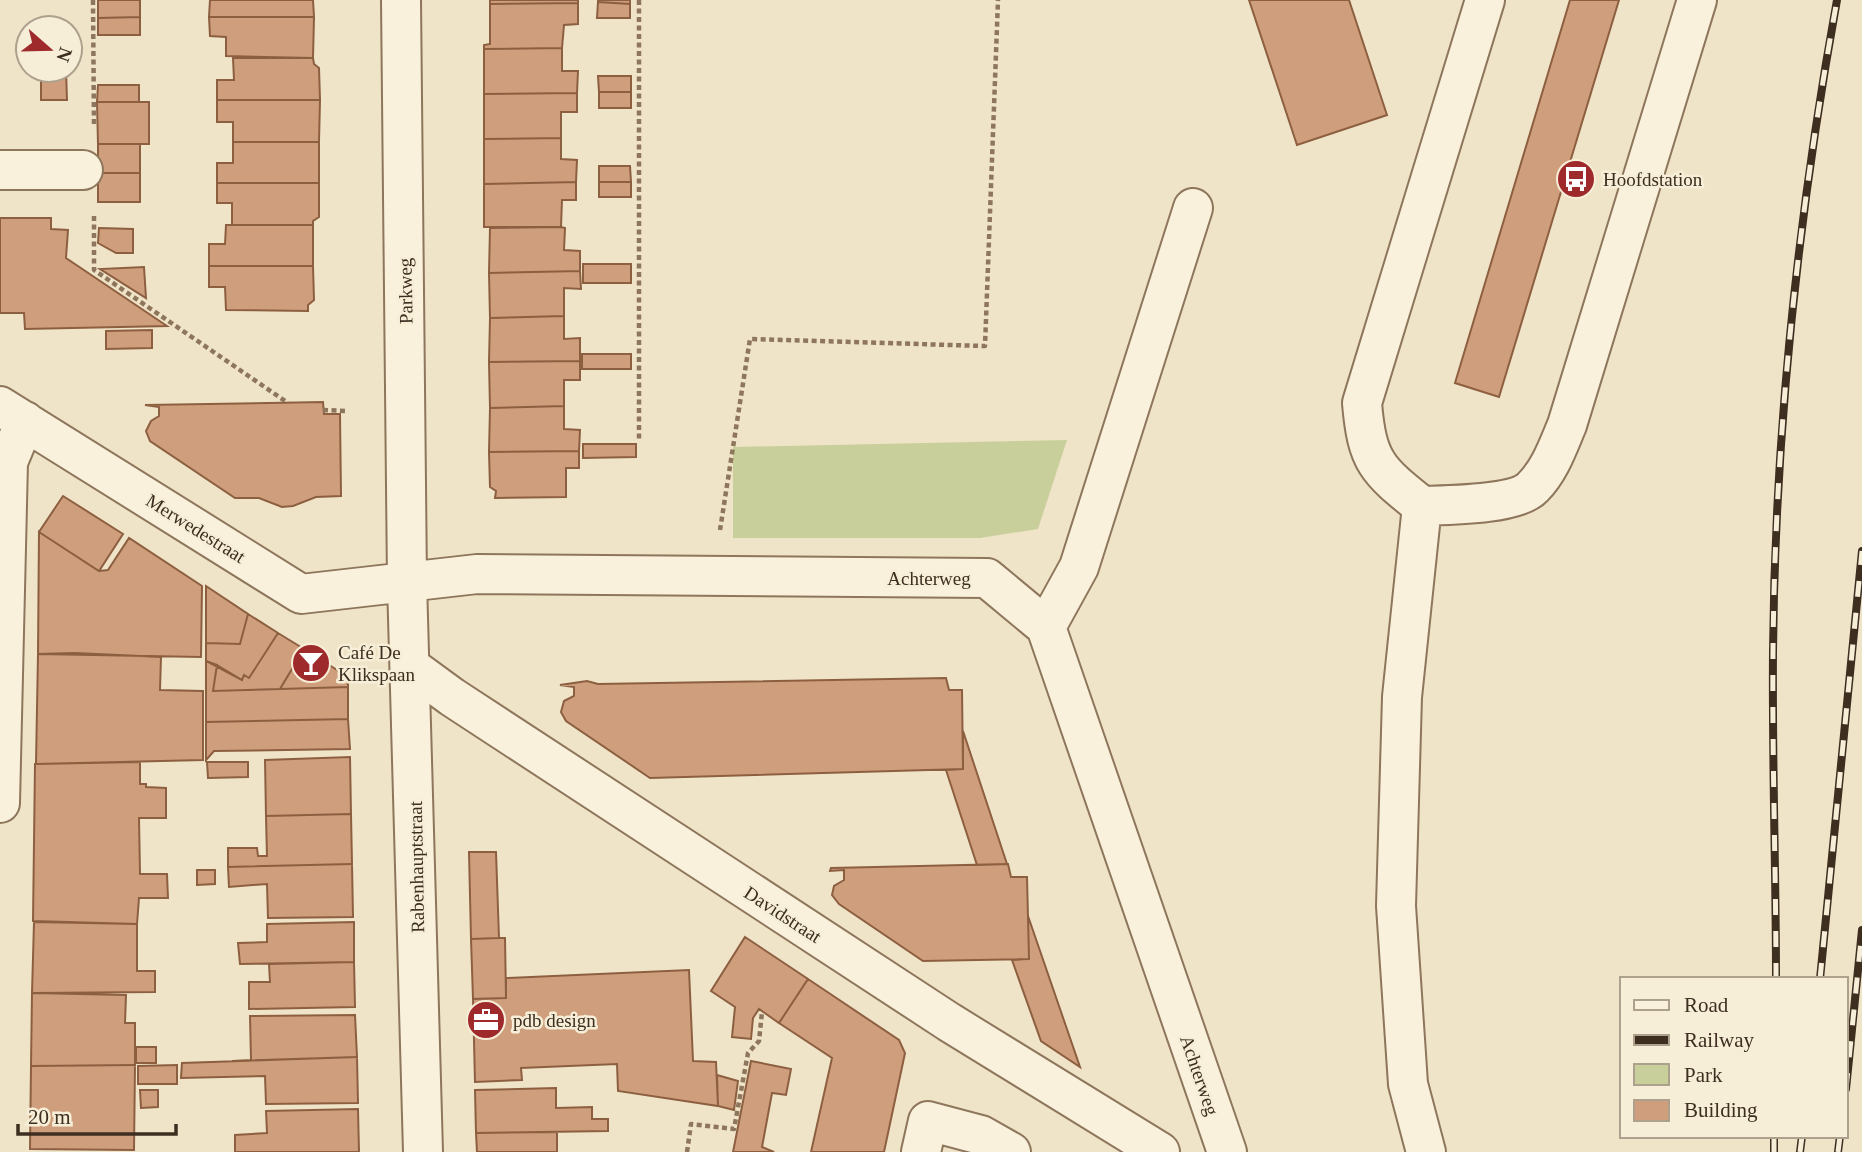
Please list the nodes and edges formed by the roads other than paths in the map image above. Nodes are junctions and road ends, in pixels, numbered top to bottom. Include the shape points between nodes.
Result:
1 (401, 0) edge
2 (1485, 0) edge
3 (1698, 0) edge
4 (0, 170) edge
5 (83, 170) dead end
6 (1193, 208) dead end
7 (12, 414) edge
8 (1422, 506) junction
9 (407, 582) junction
10 (1046, 627) junction
11 (411, 667) junction
12 (0, 803) edge
13 (423, 1152) edge
14 (921, 1152) edge
15 (1010, 1152) edge
16 (1160, 1152) edge
17 (1227, 1152) edge
18 (1426, 1152) edge

1 - 9 street, Parkweg
2 - 8 street via 1362,403 1365,441 1382,474
3 - 8 street via 1567,425 1551,462 1532,490 1482,504
4 - 5 street
6 - 10 street via 1079,568
7 - 9 street, Merwedestraat via 301,594
7 - 12 street
8 - 18 street via 1402,698 1396,905 1408,1084
9 - 10 street, Achterweg via 477,574 986,578
9 - 11 street, Rabenhauptstraat
10 - 17 street, Achterweg
11 - 13 street, Rabenhauptstraat
11 - 16 street, Davidstraat via 949,1022
14 - 15 street via 928,1121 981,1135

